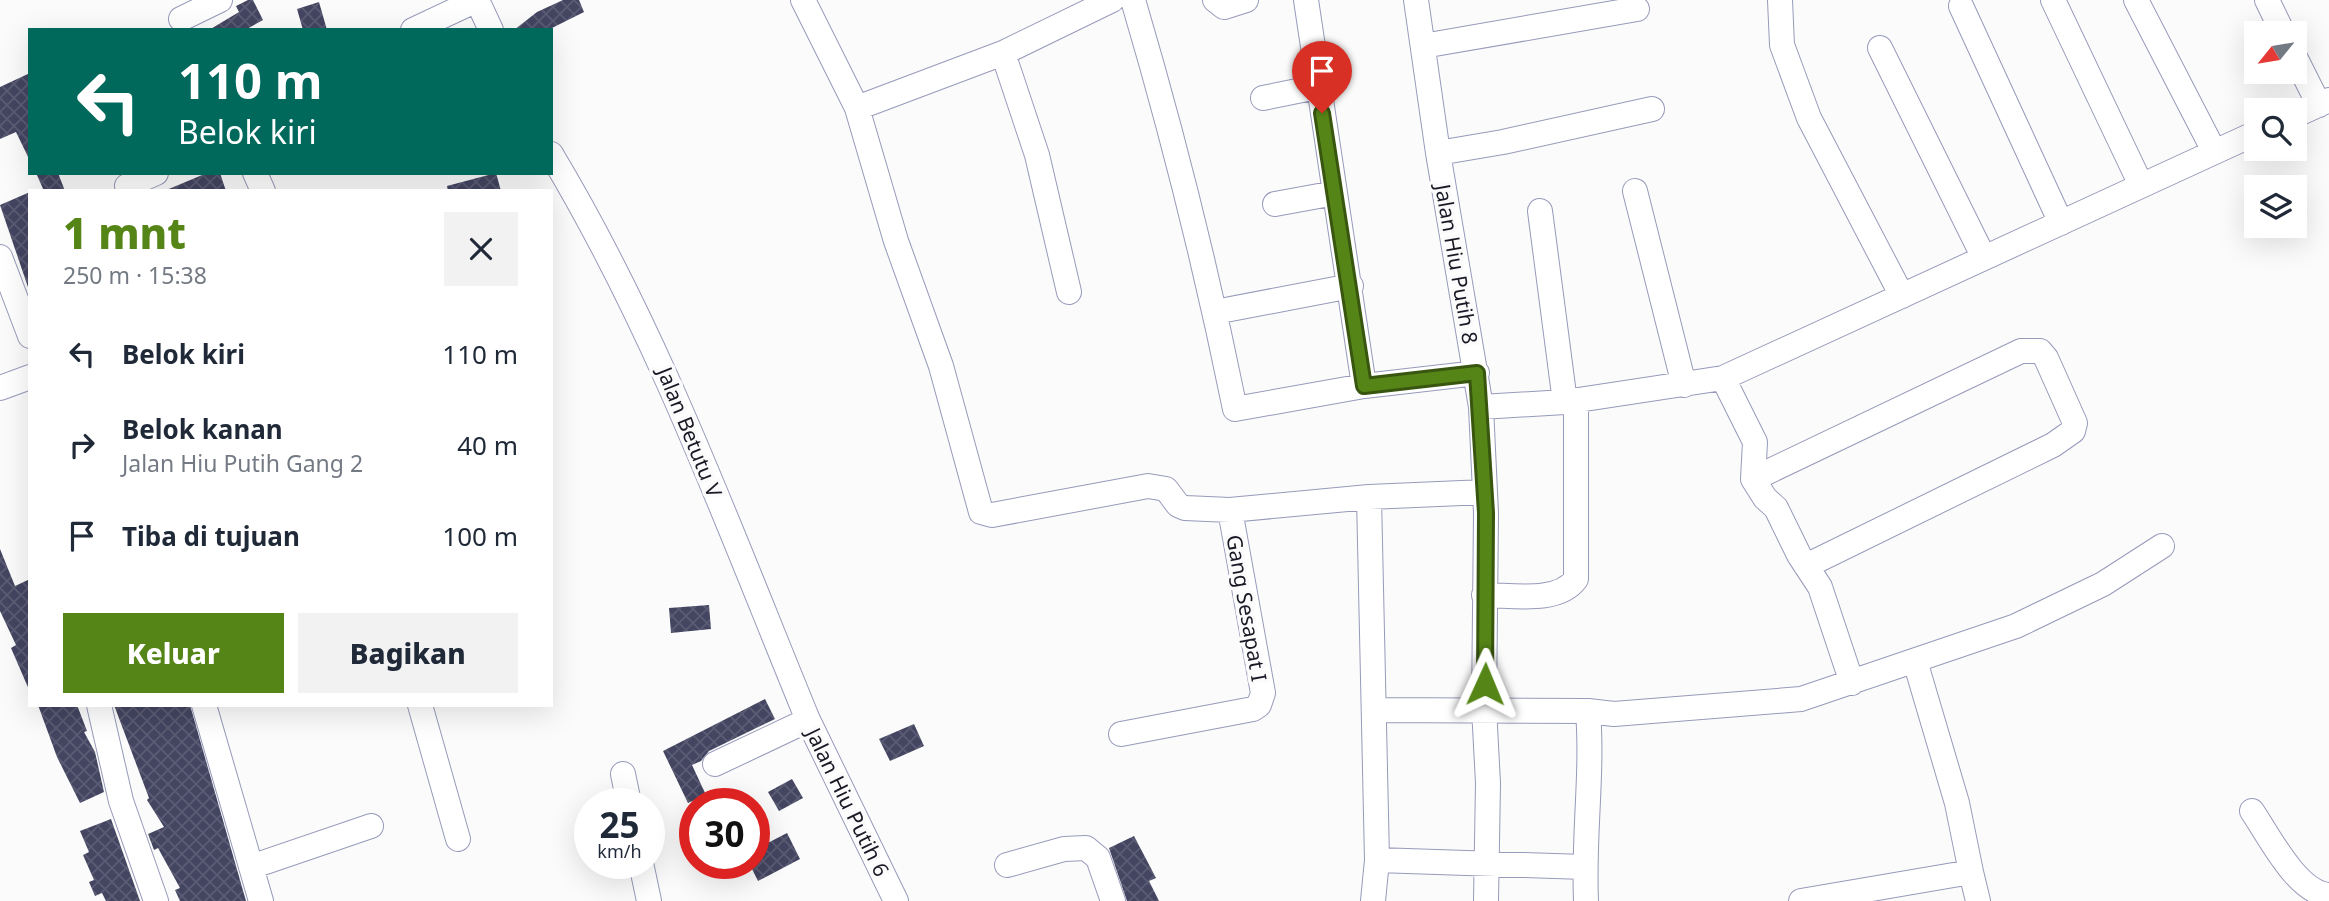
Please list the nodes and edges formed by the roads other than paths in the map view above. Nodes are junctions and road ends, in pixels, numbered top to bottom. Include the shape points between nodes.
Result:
1 (220, 0) edge
2 (477, 0) edge
3 (803, 0) edge
4 (1112, 0) edge
5 (1133, 0) edge
6 (1215, 0) edge
7 (1246, 0) edge
8 (1416, 0) edge
9 (1780, 0) edge
10 (2053, 0) edge
11 (2136, 0) edge
12 (2267, 0) edge
13 (1961, 6) dead end
14 (1637, 9) dead end
15 (1307, 10) edge
16 (180, 16) edge
17 (2277, 21) edge
18 (417, 28) edge
19 (490, 28) edge
20 (1423, 46) junction
21 (1880, 48) dead end
22 (1003, 53) junction
23 (2307, 75) edge
24 (1317, 87) junction
25 (1263, 98) dead end
26 (2324, 102) edge
27 (856, 108) junction
28 (1651, 109) dead end
29 (2307, 110) edge
30 (2244, 138) edge
31 (2214, 151) junction
32 (1438, 153) junction
33 (553, 157) edge
34 (152, 175) edge
35 (2141, 185) junction
36 (127, 186) dead end
37 (1635, 191) dead end
38 (1335, 193) junction
39 (1275, 204) dead end
40 (1540, 211) dead end
41 (2061, 223) junction
42 (0, 257) edge
43 (1984, 258) junction
44 (1351, 286) junction
45 (1069, 292) dead end
46 (23, 293) edge
47 (1902, 296) junction
48 (1215, 312) junction
49 (28, 324) edge
50 (1477, 373) junction
51 (1723, 377) junction
52 (28, 378) edge
53 (1684, 385) junction
54 (1364, 386) junction
55 (0, 388) edge
56 (1571, 401) junction
57 (1480, 407) junction
58 (1753, 479) junction
59 (1485, 492) junction
60 (1369, 496) junction
61 (1230, 510) junction
62 (2162, 546) dead end
63 (1806, 566) junction
64 (1484, 595) junction
65 (1915, 661) junction
66 (1852, 683) junction
67 (99, 707) edge
68 (205, 707) edge
69 (421, 707) edge
70 (1484, 708) junction
71 (1374, 710) junction
72 (1588, 711) junction
73 (808, 720) junction
74 (1121, 734) dead end
75 (715, 764) dead end
76 (623, 774) dead end
77 (626, 788) edge
78 (2252, 811) dead end
79 (371, 826) dead end
80 (458, 839) dead end
81 (1377, 860) junction
82 (1487, 864) junction
83 (1007, 865) dead end
84 (251, 867) junction
85 (1585, 867) junction
86 (1970, 872) junction
87 (644, 879) edge
88 (2329, 895) edge
89 (156, 901) edge
90 (261, 901) edge
91 (649, 901) edge
92 (897, 901) edge
93 (1113, 901) edge
94 (1373, 901) edge
95 (1486, 901) edge
96 (1586, 901) edge
97 (1801, 901) edge
98 (1978, 901) edge

1 - 16 street
2 - 18 street
2 - 19 street
3 - 27 street
4 - 22 street
5 - 48 street via 1168,117
6 - 7 street via 1224,7
8 - 20 street, Jalan Hiu Putih 8
9 - 47 street via 1782,45 1809,118
10 - 35 street
11 - 31 street
12 - 17 street
13 - 41 street
14 - 20 street
15 - 24 street
20 - 32 street, Jalan Hiu Putih 8
21 - 43 street
22 - 27 street
22 - 45 street via 1037,155
23 - 26 street
24 - 25 street
24 - 38 street
26 - 29 street
27 - 61 street via 896,241 941,366 981,512 992,515 1148,486 1166,489 1185,508
28 - 32 street
30 - 31 street
31 - 35 street
32 - 50 street, Jalan Hiu Putih 8
33 - 73 street, Jalan Betutu V via 597,231 655,347
34 - 36 street
35 - 41 street
37 - 53 street
38 - 39 street
38 - 44 street
40 - 56 street
41 - 43 street
42 - 46 street
43 - 47 street
44 - 48 street
44 - 54 street
46 - 49 street
47 - 51 street
48 - 54 street via 1234,409
50 - 54 street
50 - 57 street, Jalan Hiu Putih 8
51 - 53 street
51 - 58 street via 1755,442
52 - 55 street
53 - 56 street
56 - 57 street
56 - 64 street via 1576,579 1570,588 1543,596
57 - 59 street, Jalan Hiu Putih 8
58 - 63 street via 1776,508
58 - 63 street via 2021,351 2040,351 2046,358 2075,423 2073,432
59 - 60 street
59 - 64 street, Jalan Hiu Putih 8
60 - 61 street
60 - 71 street
61 - 74 street, Gang Sesapat I via 1263,693 1259,705
62 - 65 street via 2104,584 2016,626
63 - 66 street via 1820,587
64 - 70 street, Jalan Hiu Putih 8
65 - 66 street
65 - 86 street via 1958,803
66 - 72 street via 1801,699 1614,714
67 - 89 street via 121,801
68 - 84 street
69 - 80 street
70 - 71 street
70 - 72 street
70 - 82 street, Jalan Hiu Putih 8
71 - 81 street
72 - 85 street via 1591,745
73 - 75 street, Jalan Hiu Putih 6
73 - 92 street, Jalan Hiu Putih 6
76 - 77 street
78 - 88 street via 2298,879 2309,890
79 - 84 street
81 - 82 street
81 - 94 street
82 - 85 street
82 - 95 street, Jalan Hiu Putih 8
83 - 93 street via 1063,849 1086,848 1098,858
84 - 90 street
85 - 96 street
86 - 97 street
86 - 98 street
87 - 91 street

